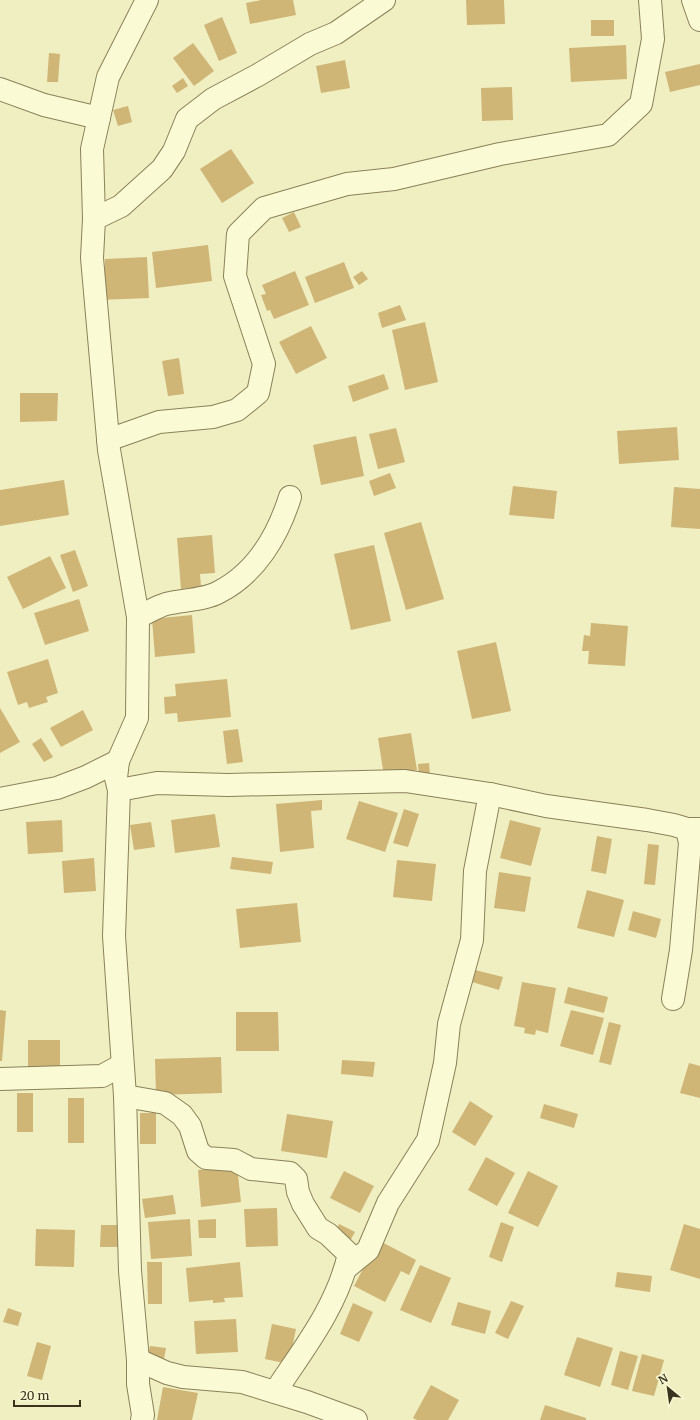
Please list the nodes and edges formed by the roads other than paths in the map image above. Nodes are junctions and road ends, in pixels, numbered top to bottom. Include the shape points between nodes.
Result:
1 (147, 0) edge
2 (384, 0) edge
3 (650, 0) edge
4 (693, 0) edge
5 (700, 20) edge
6 (0, 89) edge
7 (99, 118) junction
8 (94, 219) junction
9 (108, 440) junction
10 (290, 497) dead end
11 (138, 617) junction
12 (118, 761) junction
13 (120, 790) junction
14 (490, 794) junction
15 (0, 800) edge
16 (694, 829) edge
17 (673, 998) dead end
18 (122, 1065) junction
19 (0, 1079) edge
20 (125, 1096) junction
21 (346, 1268) junction
22 (138, 1360) junction
23 (275, 1392) junction
24 (142, 1420) edge
25 (356, 1420) edge

1 - 7 street via 108,77
2 - 8 street via 336,33 310,44 213,99 187,119 174,151 162,170 121,206
3 - 9 street via 653,39 641,104 608,135 500,154 394,179 347,184 264,208 238,234 235,276 264,364 258,393 237,410 213,417 159,422
4 - 5 street
6 - 7 street via 44,105
7 - 8 street via 92,149
8 - 9 street via 92,258
9 - 11 street
10 - 11 street via 266,552 242,576 218,593 165,604
11 - 12 street via 137,718
12 - 13 street via 116,778
12 - 15 street via 57,788
13 - 14 street via 158,783 228,785 405,781
13 - 18 street via 114,936
14 - 16 street via 546,806
14 - 21 street via 475,871 472,940 448,1024 445,1063 428,1140 388,1203 368,1250
16 - 17 street via 690,843 681,950
18 - 19 street via 102,1076
18 - 20 street
20 - 21 street via 165,1103 182,1115 190,1126 198,1151 206,1158 234,1160 251,1169 290,1173 296,1179 303,1204 318,1228 349,1254
20 - 22 street via 130,1271
21 - 23 street via 328,1312
22 - 23 street via 167,1373 242,1382
22 - 24 street
23 - 25 street

